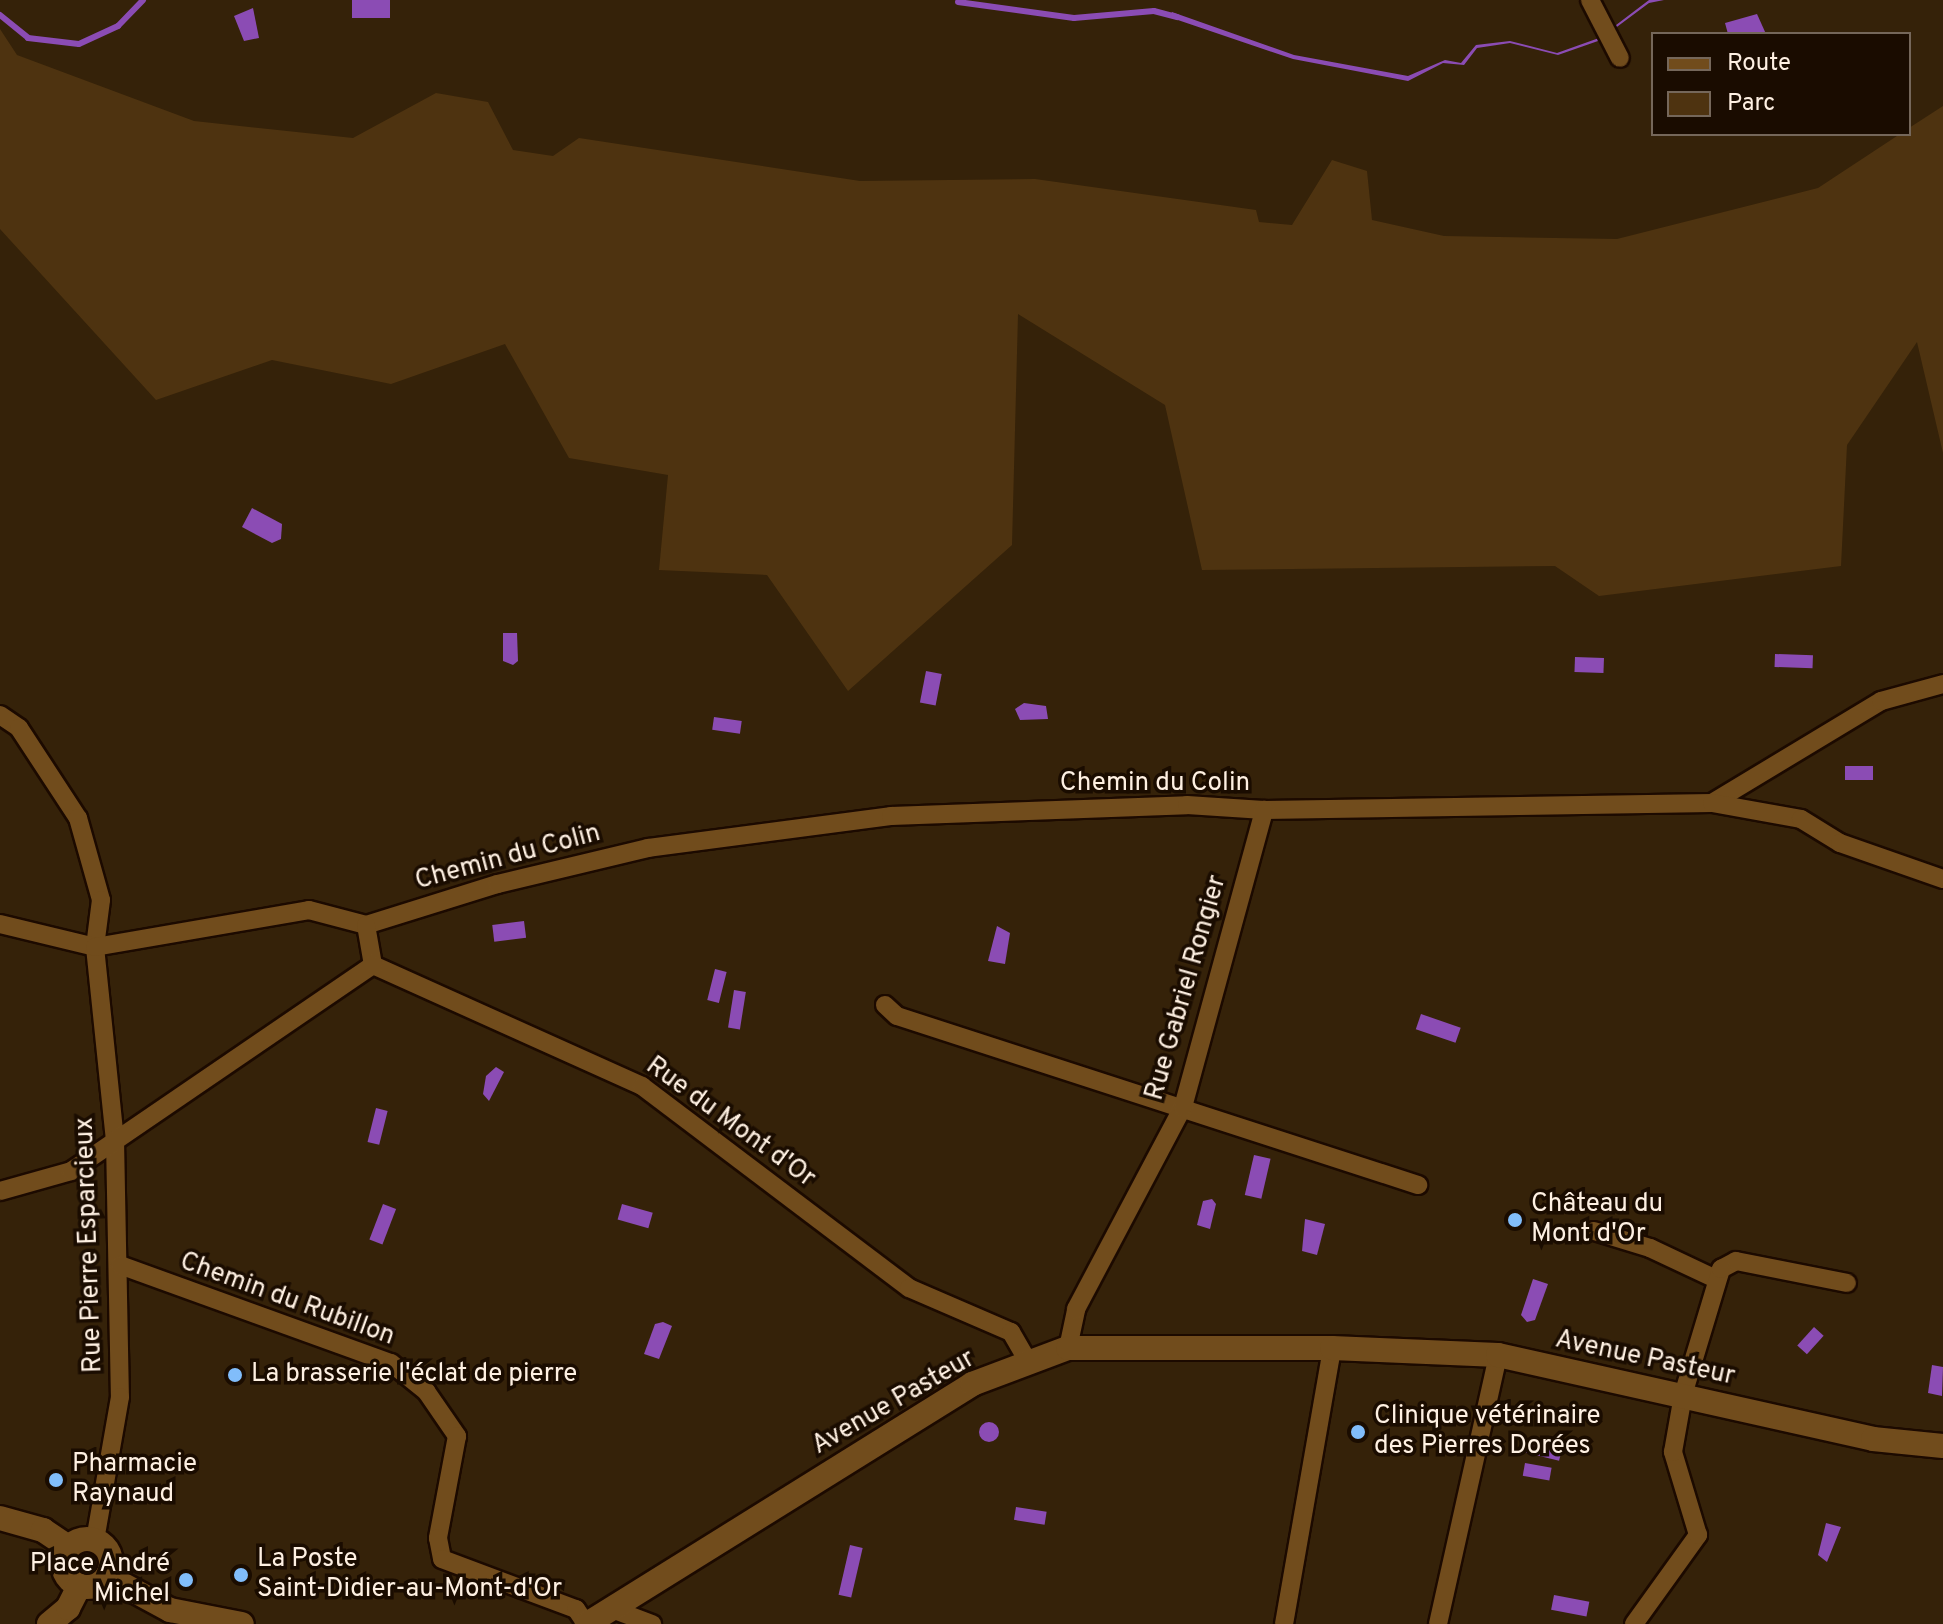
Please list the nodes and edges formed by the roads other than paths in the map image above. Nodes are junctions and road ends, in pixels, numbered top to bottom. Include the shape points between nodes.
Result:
1 (1590, 0) edge
2 (1615, 51) dead end
3 (1943, 684) edge
4 (0, 715) edge
5 (1712, 803) junction
6 (1264, 810) junction
7 (1943, 879) edge
8 (0, 924) edge
9 (366, 925) junction
10 (95, 947) junction
11 (373, 965) junction
12 (885, 1005) dead end
13 (1183, 1107) junction
14 (115, 1140) junction
15 (1418, 1185) dead end
16 (0, 1191) edge
17 (1594, 1231) dead end
18 (120, 1265) junction
19 (1716, 1279) junction
20 (1847, 1283) dead end
21 (1068, 1348) junction
22 (1332, 1348) junction
23 (1498, 1355) junction
24 (1029, 1363) junction
25 (1683, 1395) junction
26 (1943, 1446) edge
27 (0, 1518) edge
28 (95, 1540) junction
29 (68, 1547) junction
30 (107, 1576) junction
31 (79, 1586) junction
32 (612, 1609) junction
33 (49, 1624) edge
34 (242, 1624) edge
35 (587, 1624) edge
36 (652, 1624) edge
37 (1284, 1624) edge
38 (1438, 1624) edge
39 (1634, 1624) edge

1 - 2 street
3 - 5 street via 1881,701
4 - 10 street, Rue Pierre Esparcieux via 19,728 78,818 101,900
5 - 6 street, Chemin du Colin
5 - 7 street, Chemin du Colin via 1801,819 1840,843
6 - 9 street, Chemin du Colin via 1187,805 845,822 648,848 498,884
6 - 13 street, Rue Gabriel Rongier
8 - 10 street
9 - 10 street via 309,910
9 - 11 street
10 - 14 street, Rue Pierre Esparcieux
11 - 14 street
11 - 24 street, Rue du Mont d'Or via 642,1086 909,1288 1011,1332
12 - 13 street via 897,1016
13 - 15 street
13 - 21 street, Rue Gabriel Rongier via 1076,1309
14 - 16 street via 71,1171
14 - 18 street, Rue Pierre Esparcieux via 112,1172
17 - 19 street via 1650,1248
18 - 28 street, Rue Pierre Esparcieux via 120,1397
18 - 35 street, Chemin du Rubillon via 391,1363 426,1391 457,1436 438,1538 442,1559 576,1609
19 - 20 street via 1721,1269 1736,1261
19 - 25 street
21 - 22 main road, Avenue Pasteur
21 - 24 main road, Avenue Pasteur
22 - 23 main road, Avenue Pasteur
22 - 37 street
23 - 25 main road, Avenue Pasteur
23 - 38 street
24 - 32 main road, Avenue Pasteur via 972,1384
25 - 26 main road, Avenue Pasteur via 1873,1439
25 - 39 street via 1673,1452 1698,1535
27 - 29 main road via 43,1530
28 - 29 main road
28 - 30 main road via 110,1555
29 - 31 main road via 63,1569
30 - 31 main road via 94,1586
30 - 34 main road via 170,1610
31 - 33 main road via 68,1608
32 - 35 main road, Avenue Pasteur
32 - 36 street

